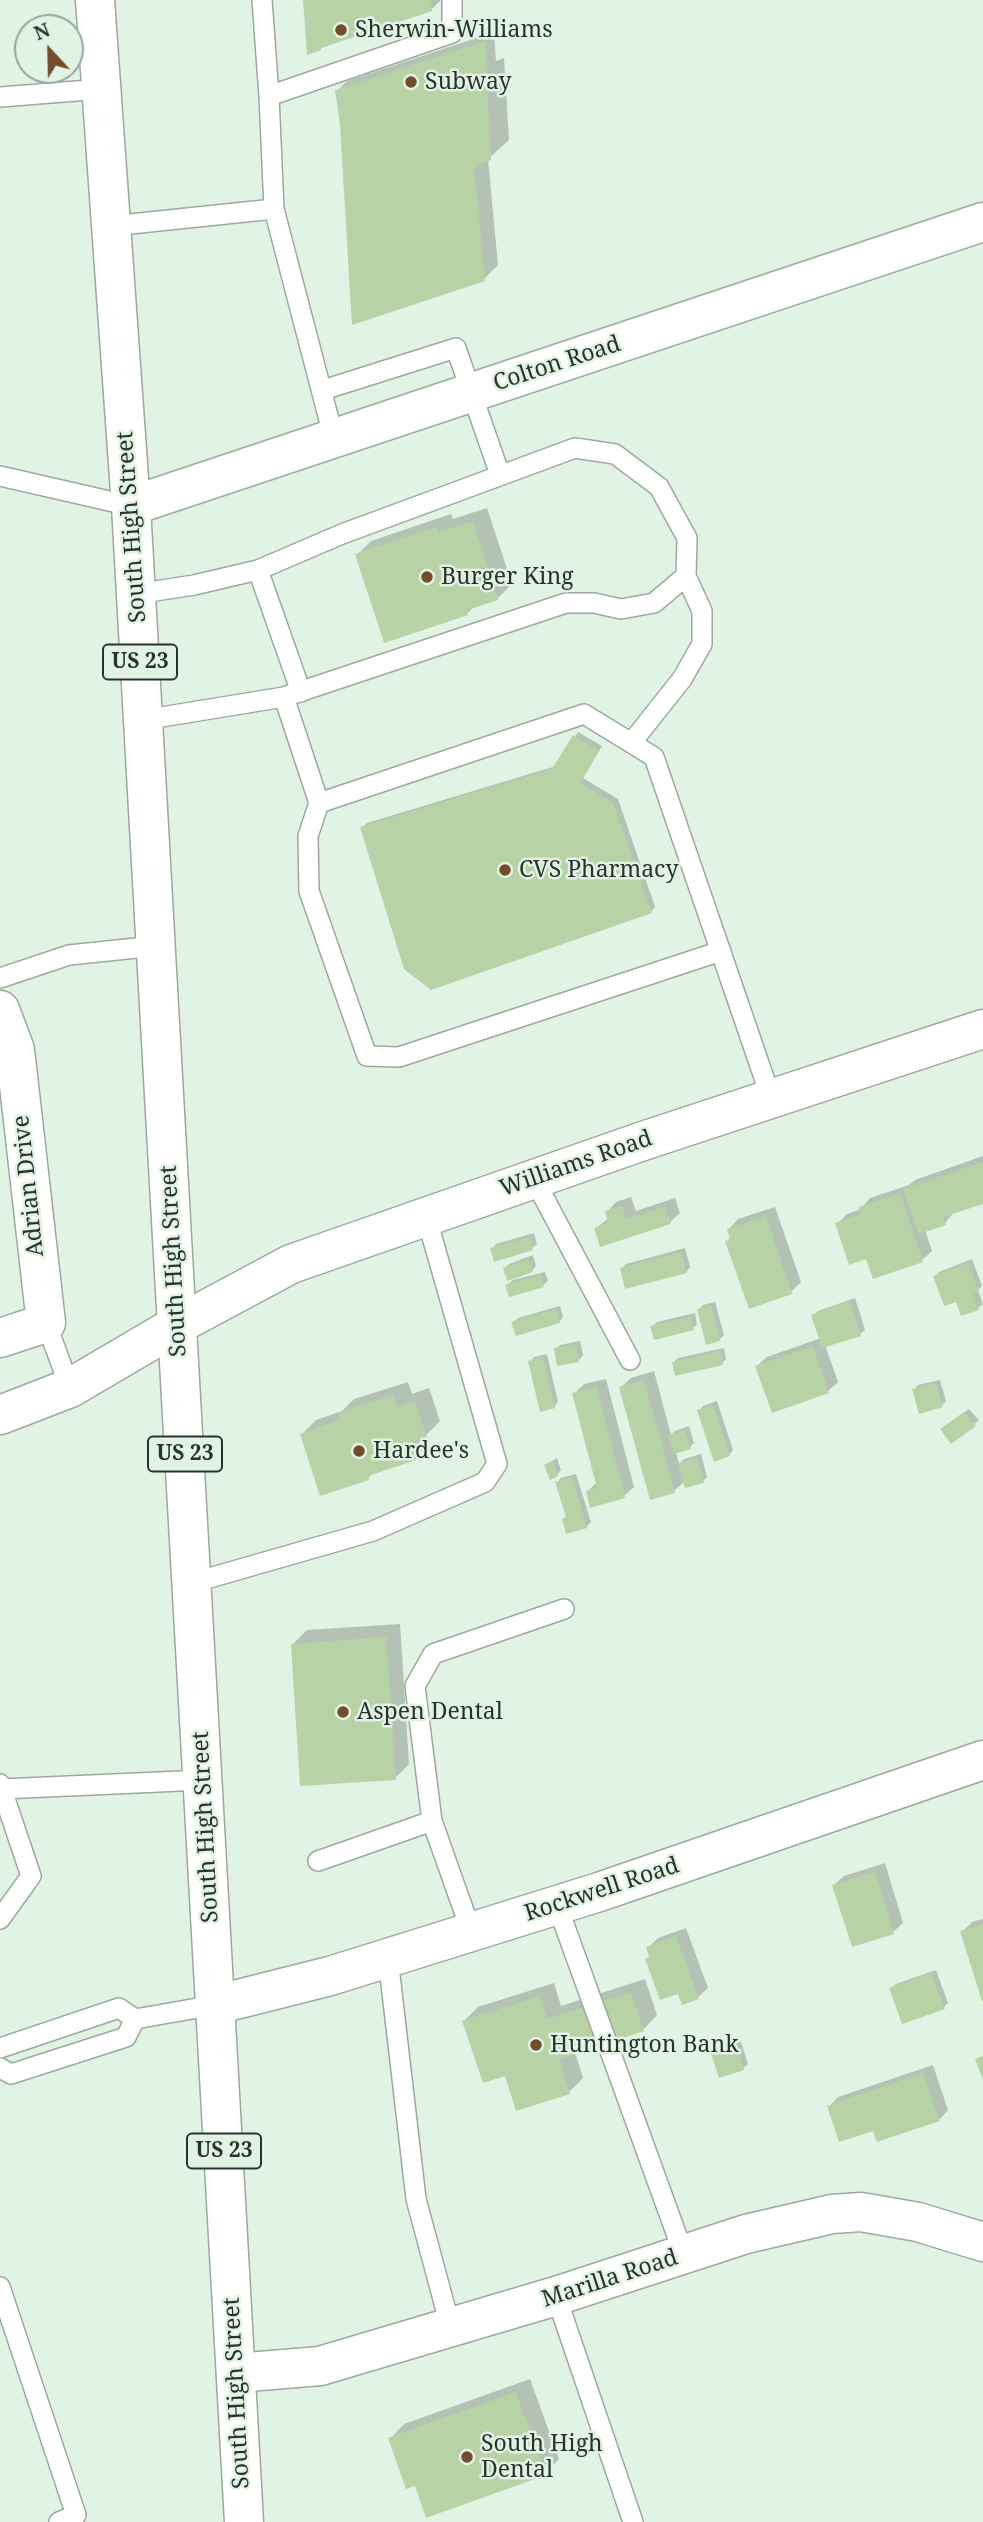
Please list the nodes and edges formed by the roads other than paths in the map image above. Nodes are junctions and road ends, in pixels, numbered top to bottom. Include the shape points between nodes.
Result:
1 (95, 0) edge
2 (262, 0) edge
3 (452, 0) edge
4 (102, 89) junction
5 (269, 96) junction
6 (0, 97) edge
7 (274, 209) junction
8 (983, 222) edge
9 (111, 226) junction
10 (323, 390) junction
11 (472, 392) junction
12 (334, 439) junction
13 (500, 475) junction
14 (0, 476) edge
15 (131, 506) junction
16 (258, 570) junction
17 (686, 576) junction
18 (136, 594) junction
19 (292, 694) junction
20 (143, 720) junction
21 (632, 742) junction
22 (319, 803) junction
23 (156, 946) junction
24 (721, 951) junction
25 (0, 978) edge
26 (0, 1010) edge
27 (983, 1029) edge
28 (771, 1098) junction
29 (534, 1179) junction
30 (426, 1216) junction
31 (46, 1323) junction
32 (179, 1324) junction
33 (0, 1339) edge
34 (630, 1360) dead end
35 (70, 1388) junction
36 (0, 1415) edge
37 (192, 1583) junction
38 (564, 1609) dead end
39 (983, 1760) edge
40 (203, 1780) junction
41 (1, 1786) edge
42 (432, 1821) junction
43 (318, 1861) dead end
44 (557, 1905) junction
45 (0, 1919) edge
46 (471, 1931) junction
47 (388, 1958) junction
48 (215, 2005) junction
49 (135, 2019) junction
50 (0, 2048) edge
51 (0, 2068) edge
52 (983, 2242) edge
53 (684, 2255) junction
54 (0, 2287) edge
55 (556, 2296) junction
56 (451, 2329) junction
57 (236, 2373) junction
58 (59, 2522) edge
59 (244, 2522) edge
60 (633, 2522) edge

1 - 4 main road, South High Street / US 23
2 - 5 lane
3 - 5 lane via 453,33
4 - 6 lane
4 - 9 main road, South High Street / US 23
5 - 7 lane
7 - 9 lane
7 - 10 lane
8 - 11 main road, Colton Road
9 - 15 main road, South High Street / US 23
10 - 11 lane via 456,348
10 - 12 lane
11 - 12 main road, Colton Road
11 - 13 lane
12 - 15 main road, Colton Road
13 - 16 lane
13 - 17 lane via 575,448 615,454 659,488 687,538
14 - 15 lane
15 - 18 main road, South High Street / US 23
16 - 18 lane
16 - 19 lane
17 - 19 lane via 654,603 621,609 566,603
17 - 21 lane via 702,611 702,644 682,679
18 - 20 main road, South High Street / US 23
19 - 20 lane
19 - 22 lane
20 - 23 main road, South High Street / US 23
21 - 22 lane via 584,714
21 - 24 lane via 654,757
22 - 24 lane via 308,836 309,891 367,1056 399,1057
23 - 25 lane via 69,956
23 - 32 main road, South High Street / US 23
24 - 28 lane
26 - 31 main road, Adrian Drive via 15,1050
27 - 28 main road, Williams Road
28 - 29 main road, Williams Road
29 - 30 main road, Williams Road
29 - 34 lane
30 - 32 main road, Williams Road via 291,1264
30 - 37 lane via 497,1464 485,1482 373,1531
31 - 33 main road
31 - 35 lane
32 - 35 main road, Williams Road
32 - 37 main road, South High Street / US 23
35 - 36 main road, Williams Road
37 - 40 main road, South High Street / US 23
38 - 42 lane via 433,1654 415,1686
39 - 44 main road, Rockwell Road
40 - 41 lane
40 - 48 main road, South High Street / US 23
41 - 45 lane via 31,1876
42 - 43 lane
42 - 46 lane
44 - 46 main road, Rockwell Road
44 - 53 lane
46 - 47 main road, Rockwell Road
47 - 48 main road, Rockwell Road
47 - 56 lane via 416,2199
48 - 49 lane
48 - 57 main road, South High Street / US 23
49 - 50 lane via 119,2008
49 - 51 lane via 126,2037 11,2074
52 - 53 main road, Marilla Road via 918,2222 861,2212 746,2234
53 - 55 main road, Marilla Road
54 - 58 lane via 76,2515
55 - 56 main road, Marilla Road
55 - 60 lane
56 - 57 main road, Marilla Road via 320,2366
57 - 59 main road, South High Street / US 23

